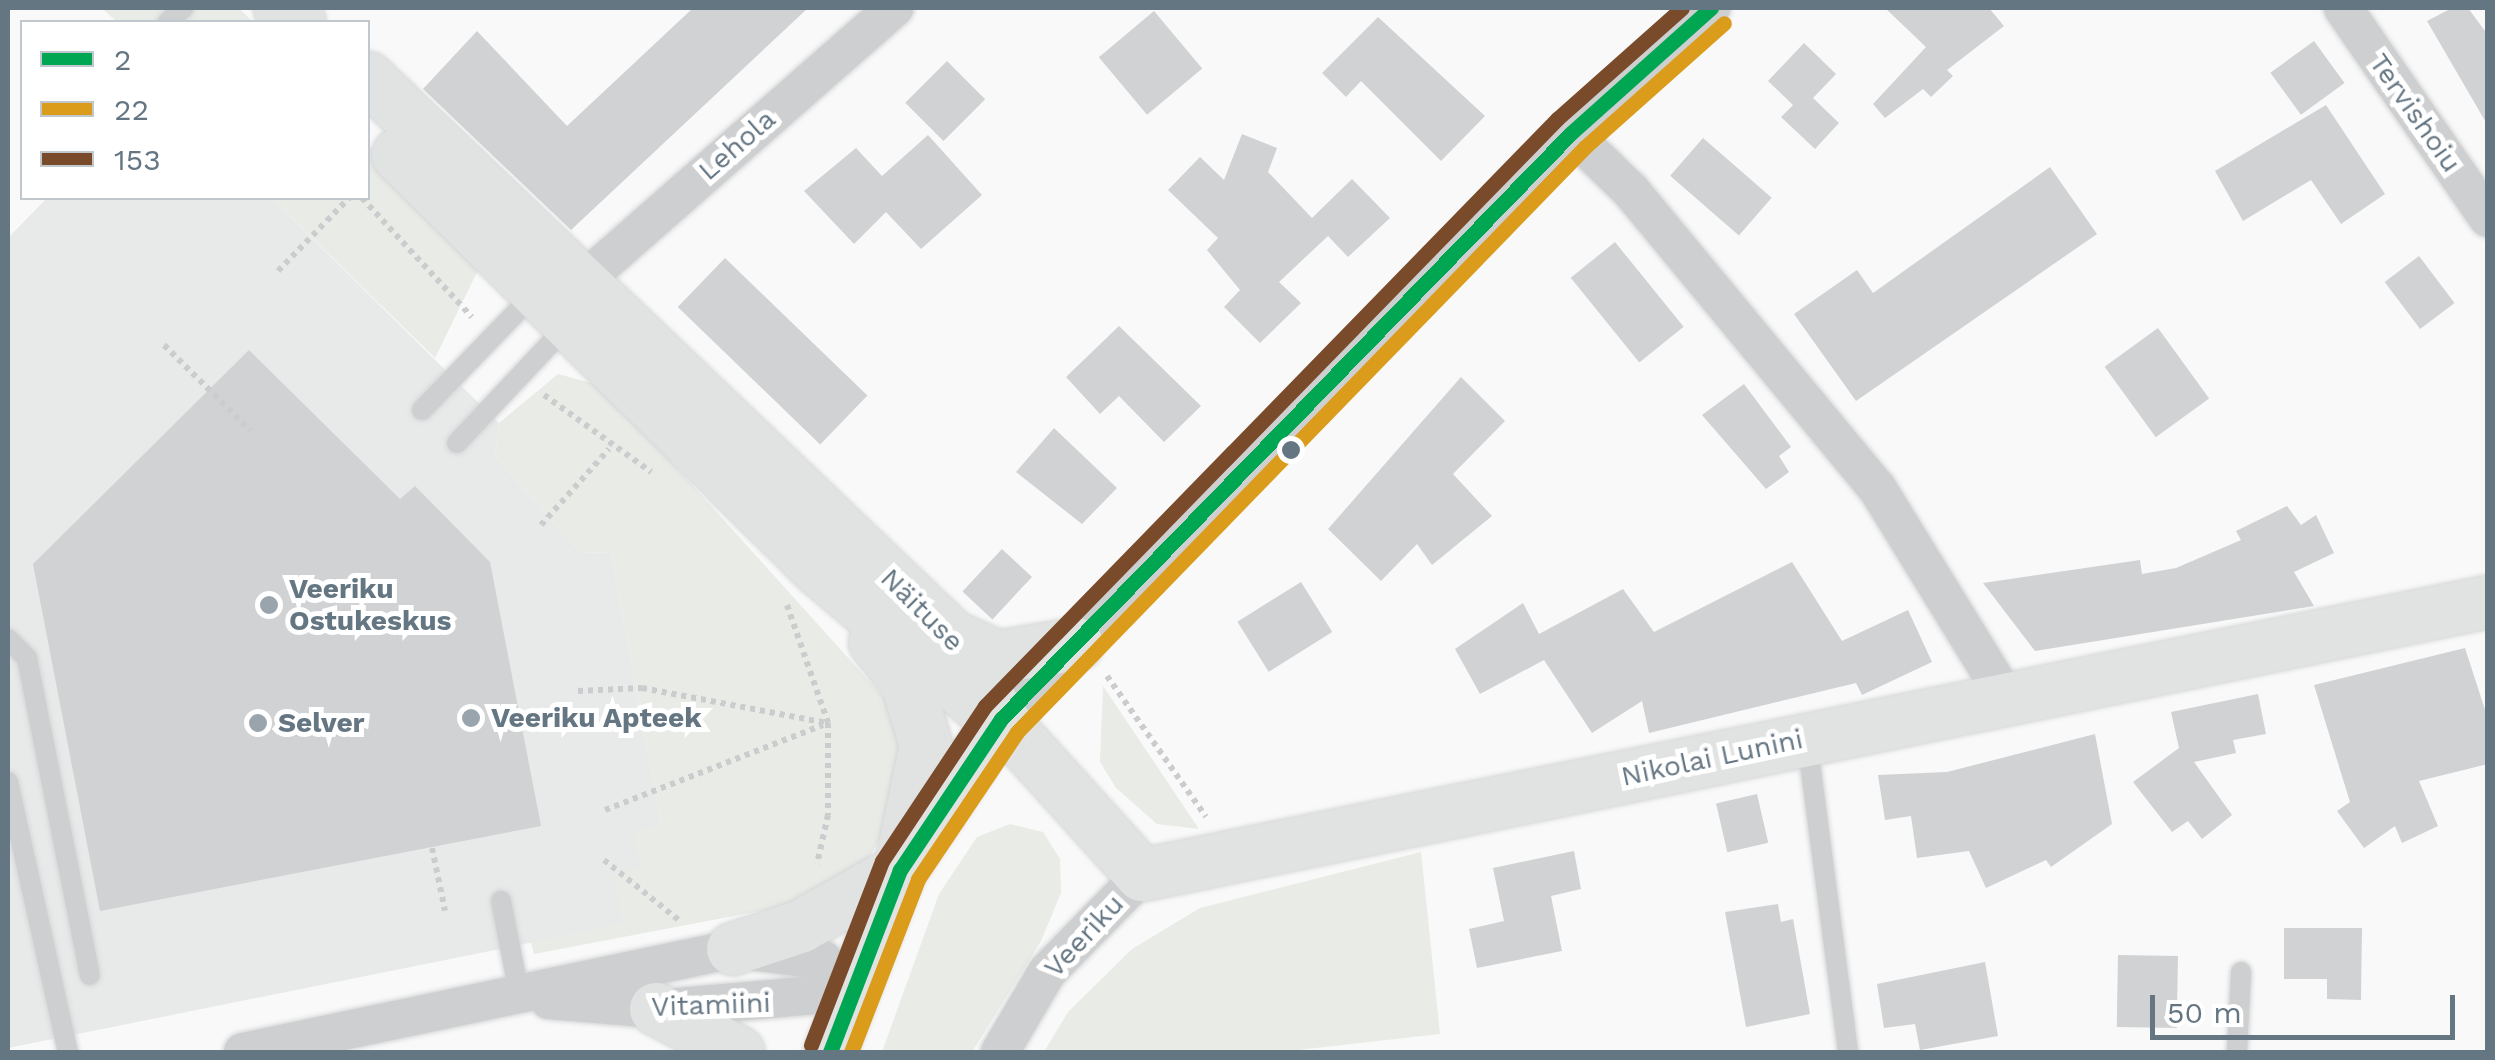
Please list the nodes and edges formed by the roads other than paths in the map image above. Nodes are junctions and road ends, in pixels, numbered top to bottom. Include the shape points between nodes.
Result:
1 (894, 8) edge
2 (1711, 8) edge
3 (2343, 8) edge
4 (370, 80) edge
5 (370, 126) edge
6 (1571, 133) junction
7 (2488, 218) edge
8 (561, 301) junction
9 (422, 410) dead end
10 (456, 443) dead end
11 (797, 580) junction
12 (2488, 602) edge
13 (953, 637) junction
14 (8, 639) edge
15 (1094, 662) junction
16 (2006, 698) junction
17 (1002, 720) junction
18 (1807, 738) junction
19 (8, 782) edge
20 (900, 870) junction
21 (1142, 874) junction
22 (501, 901) dead end
23 (712, 939) junction
24 (2242, 972) dead end
25 (90, 976) dead end
26 (850, 992) junction
27 (520, 998) junction
28 (656, 1008) junction
29 (68, 1052) edge
30 (243, 1052) edge
31 (738, 1052) edge
32 (830, 1052) edge
33 (1000, 1052) edge
34 (1848, 1052) edge
35 (2238, 1052) edge

1 - 8 street, Lehola
2 - 6 street
3 - 7 street, Tervishoiu
4 - 8 street, Näituse
5 - 8 street, Näituse
6 - 15 street
6 - 16 street via 1631,191 1877,488
8 - 9 lane via 485,344
8 - 10 lane via 522,376
8 - 11 street, Näituse
8 - 13 street, Näituse
11 - 17 street, Näituse
11 - 20 street via 907,683 926,744 923,793
12 - 16 street, Nikolai Lunini
13 - 15 street via 998,656
13 - 17 street, Näituse
14 - 25 lane via 27,658
15 - 17 street
16 - 18 street, Nikolai Lunini
17 - 20 street
17 - 21 street
18 - 21 street, Nikolai Lunini
18 - 34 lane
19 - 29 lane
20 - 23 street via 800,927
20 - 26 street
21 - 33 street, Veeriku via 1047,972
22 - 27 lane
23 - 26 street, Vitamiini via 822,960
23 - 27 street, Vitamiini
24 - 35 lane
26 - 28 street, Vitamiini
26 - 32 street
27 - 28 street, Vitamiini
27 - 30 street, Vitamiini
28 - 31 street

